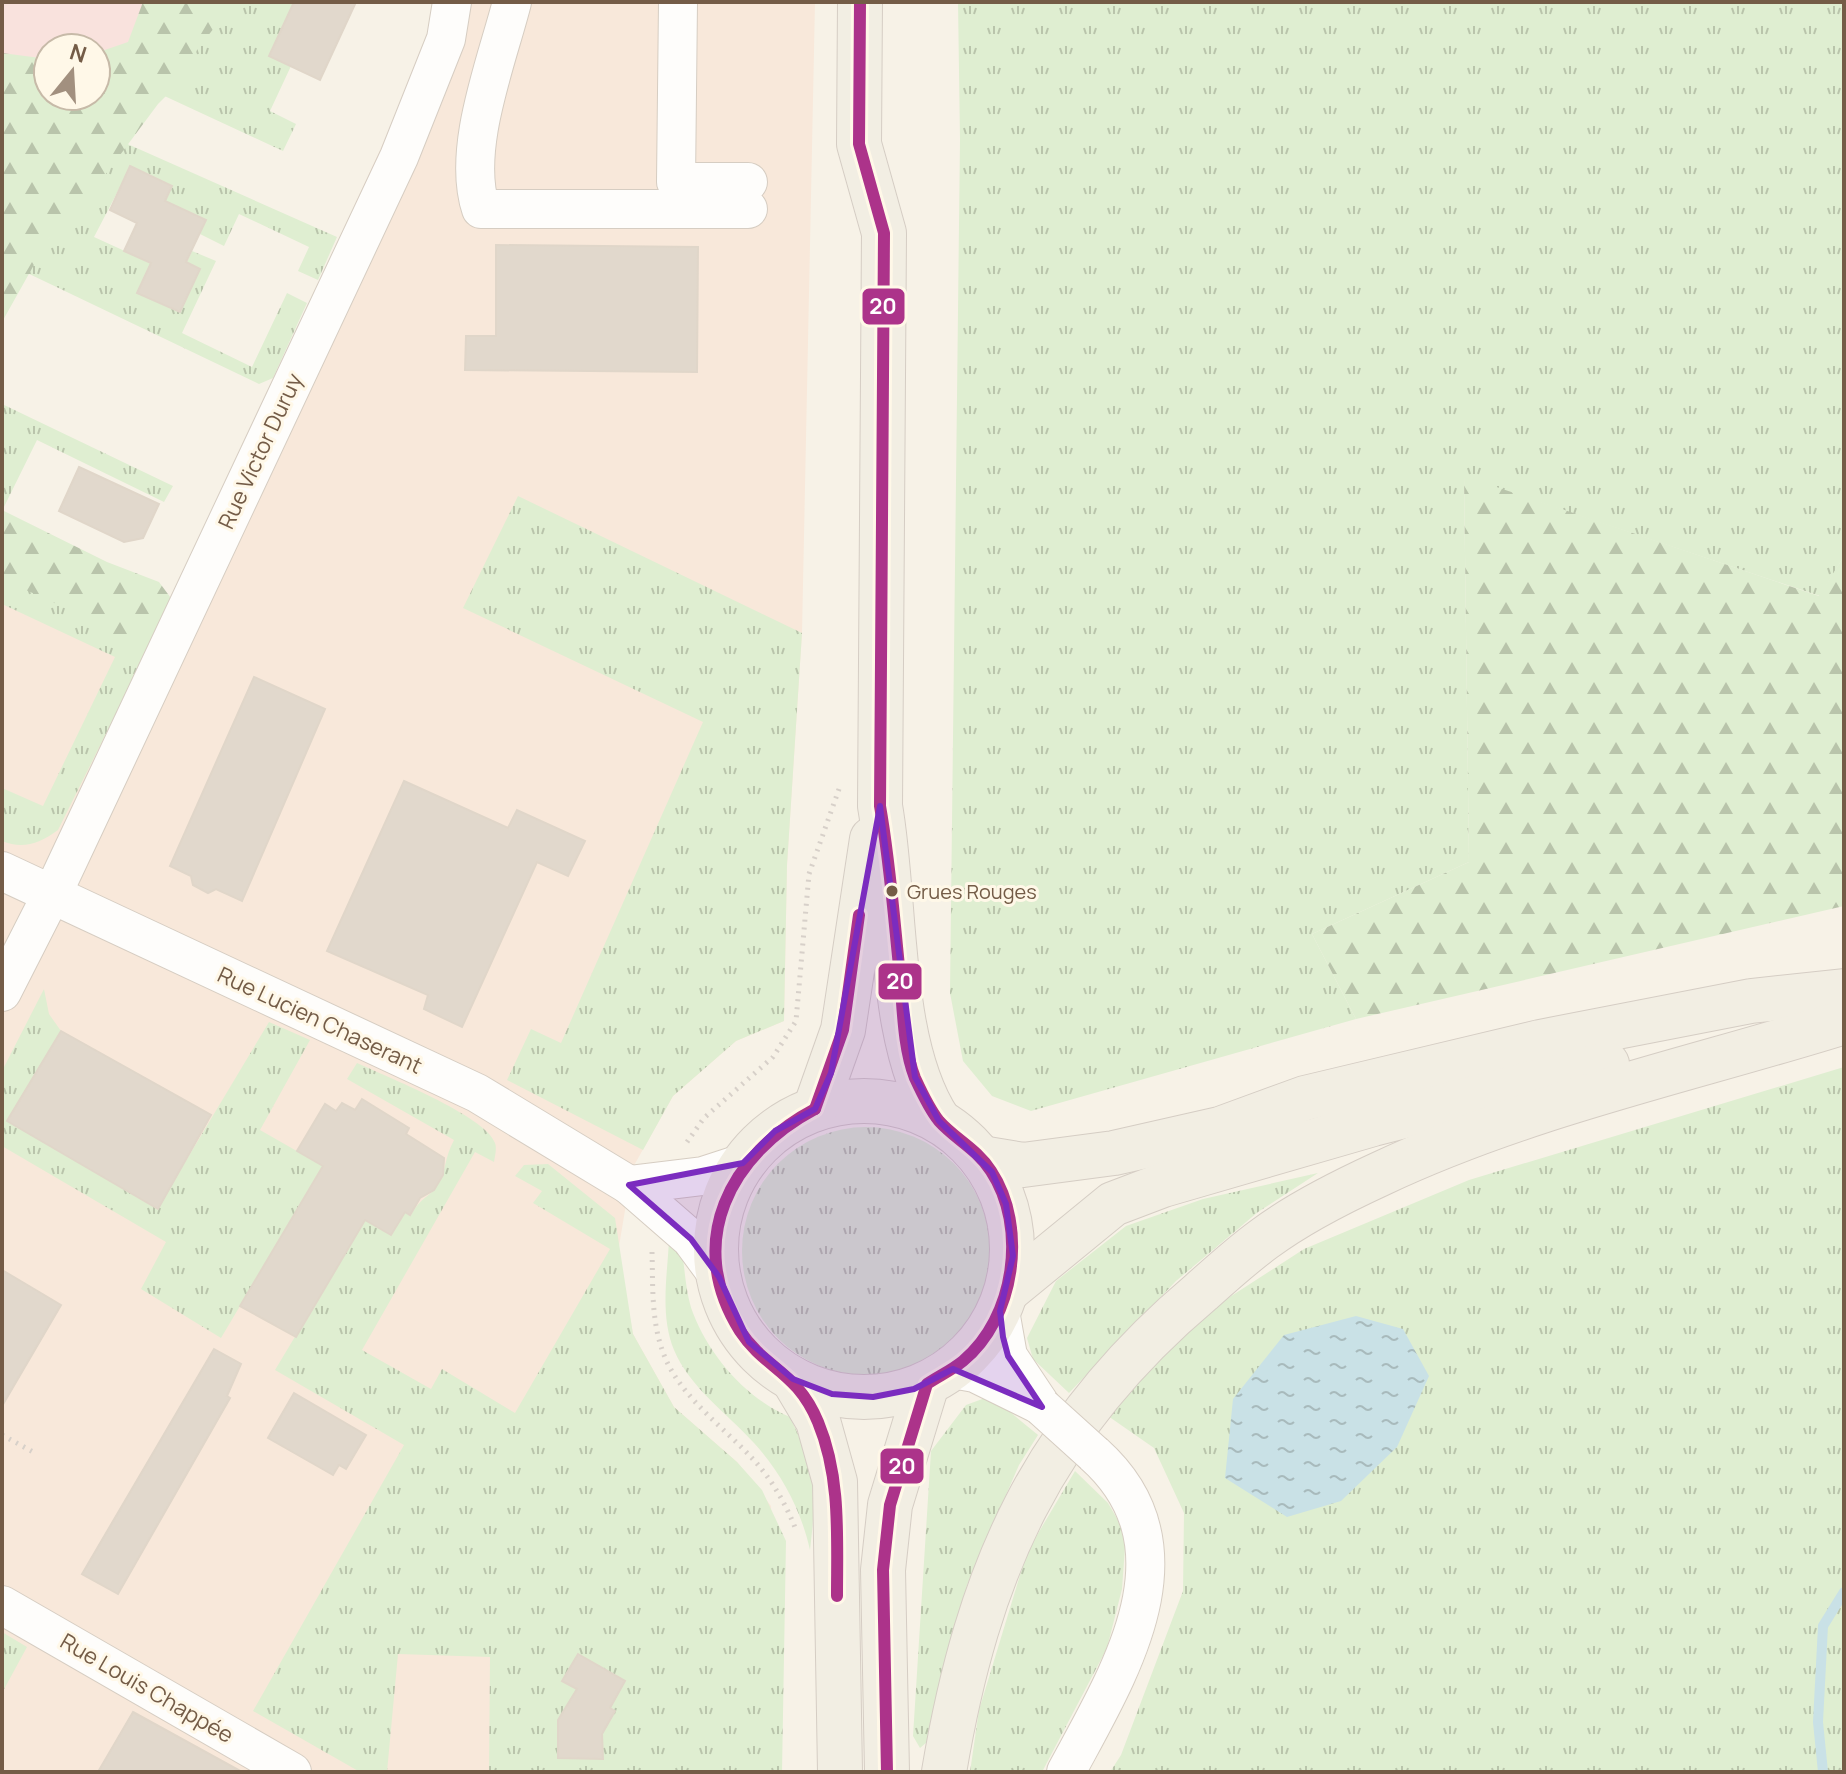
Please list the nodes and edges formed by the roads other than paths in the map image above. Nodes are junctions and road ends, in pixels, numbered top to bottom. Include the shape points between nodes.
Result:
1 (452, 2) edge
2 (512, 2) edge
3 (678, 2) edge
4 (860, 2) edge
5 (880, 806) junction
6 (2, 871) edge
7 (52, 894) junction
8 (1844, 991) edge
9 (2, 992) edge
10 (1844, 999) edge
11 (1844, 1022) edge
12 (815, 1109) junction
13 (939, 1121) junction
14 (981, 1158) junction
15 (743, 1163) junction
16 (646, 1190) junction
17 (719, 1277) junction
18 (1004, 1300) junction
19 (940, 1377) junction
20 (793, 1379) junction
21 (1042, 1407) junction
22 (2, 1605) edge
23 (292, 1772) edge
24 (840, 1772) edge
25 (887, 1772) edge
26 (944, 1772) edge
27 (1066, 1772) edge

1 - 7 street, Rue Victor Duruy via 446,39 405,144
2 - 3 street via 476,143 481,209 748,196 676,182
4 - 5 main road via 859,144 884,233
5 - 12 main road via 867,858 843,1030
5 - 13 main road via 905,1030 915,1077
6 - 7 street, Rue Lucien Chaserant
7 - 9 street, Rue Victor Duruy
7 - 16 street, Rue Lucien Chaserant via 477,1093
8 - 14 main road via 1751,1001 1540,1042 1305,1098 1220,1129 1114,1153 1023,1165
10 - 18 main road via 1809,1013 1373,1124 1163,1185 1113,1204
11 - 26 main road via 1459,1141 1378,1174 1265,1238 1115,1372 1052,1458 1017,1521 978,1624 957,1697
12 - 13 main road via 878,1102
12 - 15 main road via 775,1131
13 - 14 main road
14 - 18 main road via 1000,1188 1010,1221 1013,1256
15 - 16 street
15 - 17 main road via 719,1217
16 - 17 street, Rue Lucien Chaserant
17 - 20 main road via 727,1305 749,1342
18 - 19 main road via 974,1350
18 - 21 street via 1008,1356
19 - 20 main road via 887,1396 859,1398
19 - 21 street via 975,1373
19 - 25 main road via 900,1464 888,1518 883,1570
20 - 24 main road via 818,1421 835,1482
21 - 27 street, bridge via 1119,1476 1146,1543 1137,1627
22 - 23 street, Rue Louis Chappée

